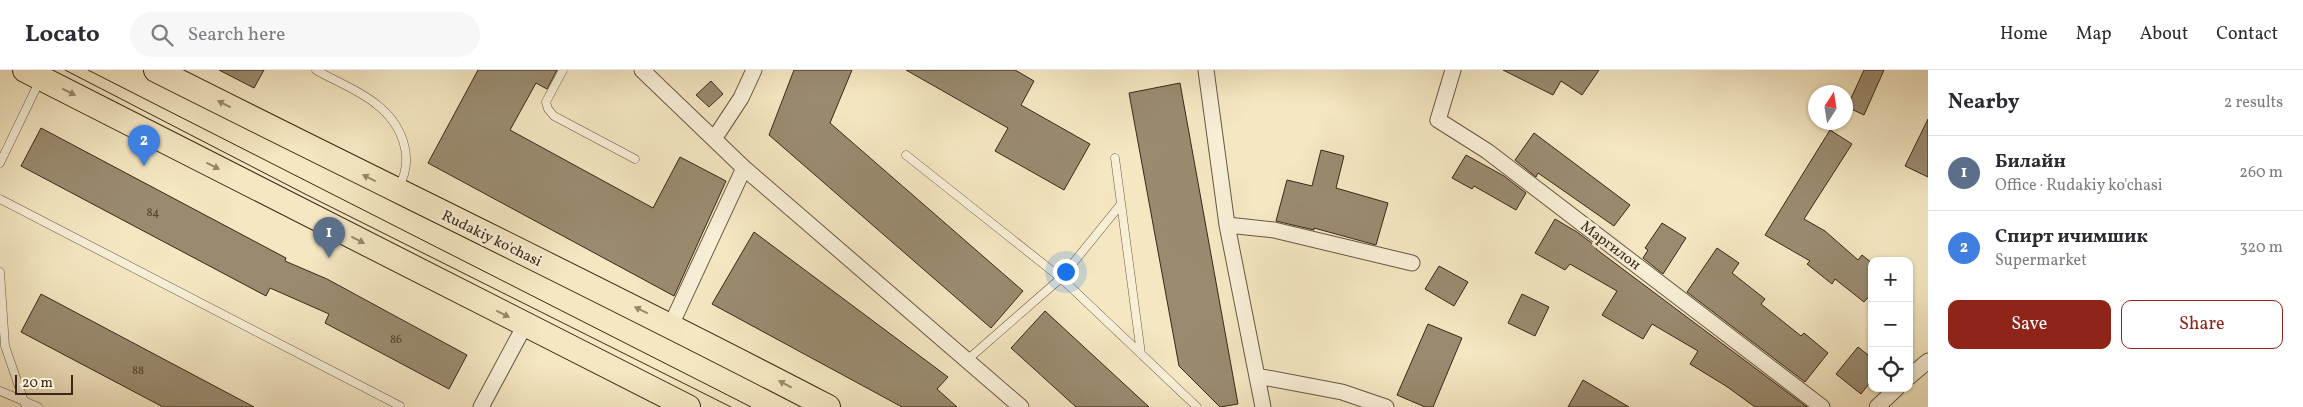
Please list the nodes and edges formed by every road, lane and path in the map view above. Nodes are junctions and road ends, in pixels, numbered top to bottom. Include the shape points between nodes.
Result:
1 (156, 70) edge
2 (316, 70) edge
3 (563, 70) edge
4 (642, 70) edge
5 (754, 70) edge
6 (1206, 70) edge
7 (1453, 70) edge
8 (33, 74) edge
9 (714, 139) junction
10 (906, 154) dead end
11 (1115, 158) dead end
12 (635, 159) dead end
13 (0, 163) edge
14 (744, 168) junction
15 (396, 192) junction
16 (0, 199) edge
17 (1121, 204) junction
18 (1227, 225) junction
19 (1412, 263) dead end
20 (0, 272) edge
21 (1061, 278) junction
22 (525, 325) junction
23 (671, 325) junction
24 (1141, 354) junction
25 (966, 361) junction
26 (1928, 361) edge
27 (1913, 374) edge
28 (1257, 376) junction
29 (0, 391) edge
30 (1893, 392) edge
31 (25, 403) edge
32 (400, 406) dead end
33 (38, 407) edge
34 (481, 407) edge
35 (687, 407) edge
36 (828, 407) edge
37 (1021, 407) edge
38 (1197, 407) edge
39 (1263, 407) edge
40 (1385, 407) edge
41 (1822, 407) edge
42 (1877, 407) edge

15 -> 1 main road, Rudakiy ko'chasi
2 - 15 lane via 376,104 403,134 405,176
3 - 12 lane via 546,102 548,109 554,116
4 - 9 street
5 - 9 street via 741,98
6 - 18 street
7 - 41 street, Маргилон via 1438,120 1487,150
8 - 13 lane
8 -> 22 main road
9 - 14 street
10 - 21 lane
11 - 17 lane
14 - 23 street
14 - 25 street
23 -> 15 main road, Rudakiy ko'chasi
16 - 32 lane
17 - 21 lane
17 - 24 lane
18 - 19 street via 1274,230
18 - 28 street
20 - 31 lane via 5,346
21 - 24 lane
21 - 25 lane
22 - 34 street
22 - 35 main road
36 -> 23 main road, Rudakiy ko'chasi
24 - 38 lane
25 - 37 street
26 - 27 street
28 - 39 street
28 - 40 street via 1342,392
29 - 31 lane
30 - 42 street
31 - 33 lane

